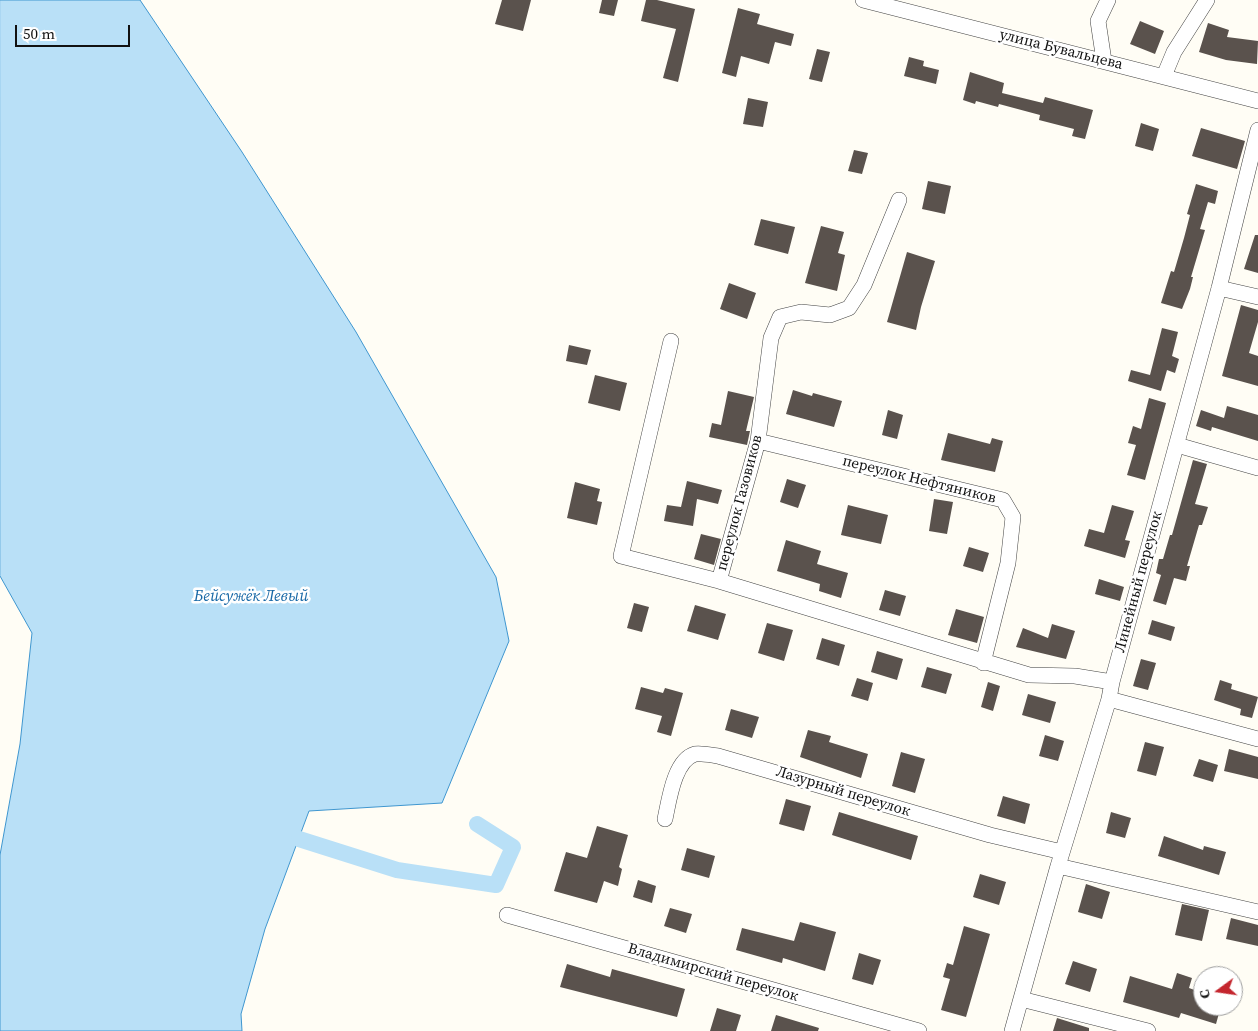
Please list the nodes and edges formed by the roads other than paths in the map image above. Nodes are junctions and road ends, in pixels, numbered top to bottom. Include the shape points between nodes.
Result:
1 (864, 0) edge
2 (1108, 0) edge
3 (1207, 0) edge
4 (1104, 61) junction
5 (1164, 76) junction
6 (1258, 101) edge
7 (1258, 130) edge
8 (899, 200) dead end
9 (1219, 288) junction
10 (1258, 297) edge
11 (671, 341) dead end
12 (758, 442) junction
13 (1177, 445) junction
14 (1258, 468) edge
15 (719, 581) junction
16 (983, 663) junction
17 (1112, 682) junction
18 (1109, 699) junction
19 (1258, 739) edge
20 (665, 819) dead end
21 (1060, 859) junction
22 (1258, 912) edge
23 (507, 915) dead end
24 (1021, 999) junction
25 (919, 1031) edge
26 (1012, 1031) edge
27 (1148, 1031) edge

1 - 4 street, улица Бувальцева
2 - 4 street via 1098,21
3 - 5 street via 1174,52
4 - 5 street, улица Бувальцева
5 - 6 street, улица Бувальцева
7 - 9 street, Линейный переулок
8 - 12 street, переулок Газовиков via 864,284 850,308 830,315 801,312 780,317 770,338
9 - 10 street
9 - 13 street, Линейный переулок
11 - 15 street, переулок Газовиков via 621,556
12 - 15 street, переулок Газовиков
12 - 16 street, переулок Нефтяников via 1003,500 1013,517 1009,554
13 - 14 street
13 - 17 street, Линейный переулок
15 - 16 street, переулок Газовиков
16 - 17 street, переулок Газовиков via 1029,675 1075,676
17 - 18 street, Линейный переулок
18 - 19 street
18 - 21 street, Линейный переулок
20 - 21 street, Лазурный переулок via 673,784 683,761 695,754 718,756
21 - 22 street, Лазурный переулок
21 - 24 street, Линейный переулок
23 - 25 street, Владимирский переулок
24 - 26 street, Линейный переулок
24 - 27 street

